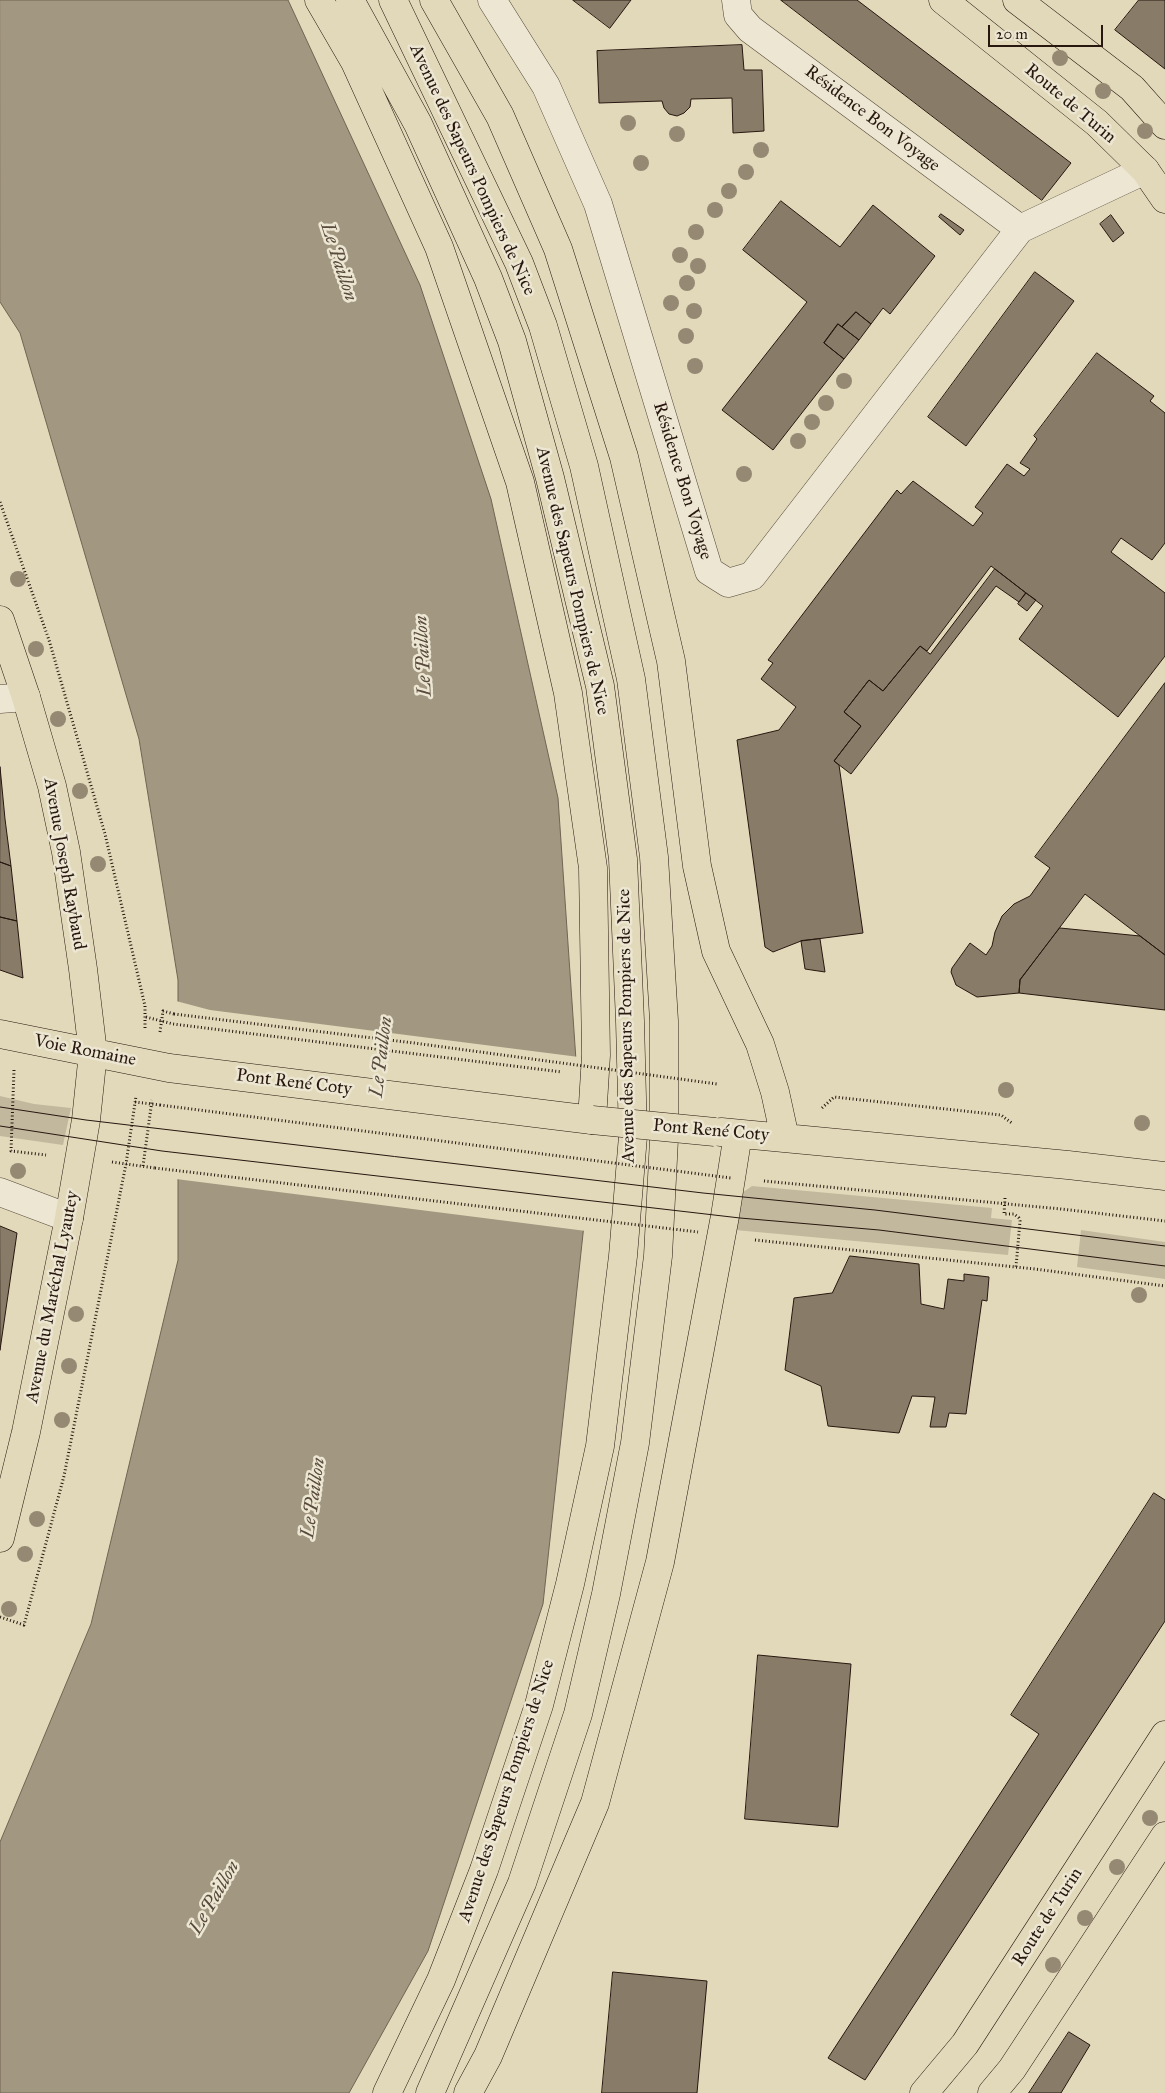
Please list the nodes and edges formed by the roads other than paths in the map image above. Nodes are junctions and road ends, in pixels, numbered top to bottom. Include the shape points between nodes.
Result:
1 (319, 0) edge
2 (350, 0) edge
3 (393, 0) edge
4 (434, 0) edge
5 (492, 0) edge
6 (736, 0) edge
7 (943, 0) edge
8 (1017, 0) edge
9 (1165, 125) edge
10 (1145, 170) junction
11 (1165, 199) edge
12 (1020, 230) junction
13 (0, 620) edge
14 (13, 698) edge
15 (0, 1034) edge
16 (93, 1054) junction
17 (170, 1068) joint
18 (592, 1120) junction
19 (727, 1133) junction
20 (786, 1138) junction
21 (1165, 1176) edge
22 (0, 1192) edge
23 (69, 1218) junction
24 (0, 1538) edge
25 (1165, 1735) edge
26 (1165, 1836) edge
27 (387, 2093) edge
28 (430, 2093) edge
29 (468, 2093) edge
30 (924, 2093) edge
31 (992, 2093) edge

1 - 18 main road via 355,62 439,247 520,482 568,693 593,868 595,1071
2 - 27 main road, Avenue des Sapeurs Pompiers de Nice via 418,124 488,278 512,341 550,478 600,686 623,859 633,1136 623,1256 600,1446 539,1705 484,1870 441,1980
3 - 28 main road, Avenue des Sapeurs Pompiers de Nice via 519,262 543,326 584,466 631,679 654,857 664,1021 664,1139 658,1256 635,1444 606,1594 578,1714 522,1882
4 - 20 main road via 500,116 558,248 624,457 671,662 697,866 716,951 760,1044
5 - 12 street, Résidence Bon Voyage via 546,86 598,204 709,570 728,583 752,576
6 - 12 street, Résidence Bon Voyage via 738,15 750,29
7 - 10 main road, Route de Turin via 1096,123
8 - 9 main road via 1132,88
10 - 11 main road, Route de Turin
10 - 12 street, Résidence Bon Voyage
13 - 14 main road, Avenue Joseph Raybaud
14 - 16 main road, Avenue Joseph Raybaud via 52,786 66,852
15 - 16 main road, Voie Romaine
16 - 17 main road, Voie Romaine
16 - 23 main road, Avenue du Maréchal Lyautey via 86,1120
17 - 18 main road, Pont René Coty
18 - 19 main road, Pont René Coty, bridge
19 - 20 main road, Pont René Coty
19 - 29 main road via 736,1179 710,1234 660,1562 595,1803 488,2056
20 - 21 main road, Pont René Coty
22 - 23 street
23 - 24 main road, Avenue du Maréchal Lyautey via 26,1432
25 - 30 main road, Route de Turin via 966,2044
26 - 31 main road via 1012,2069

